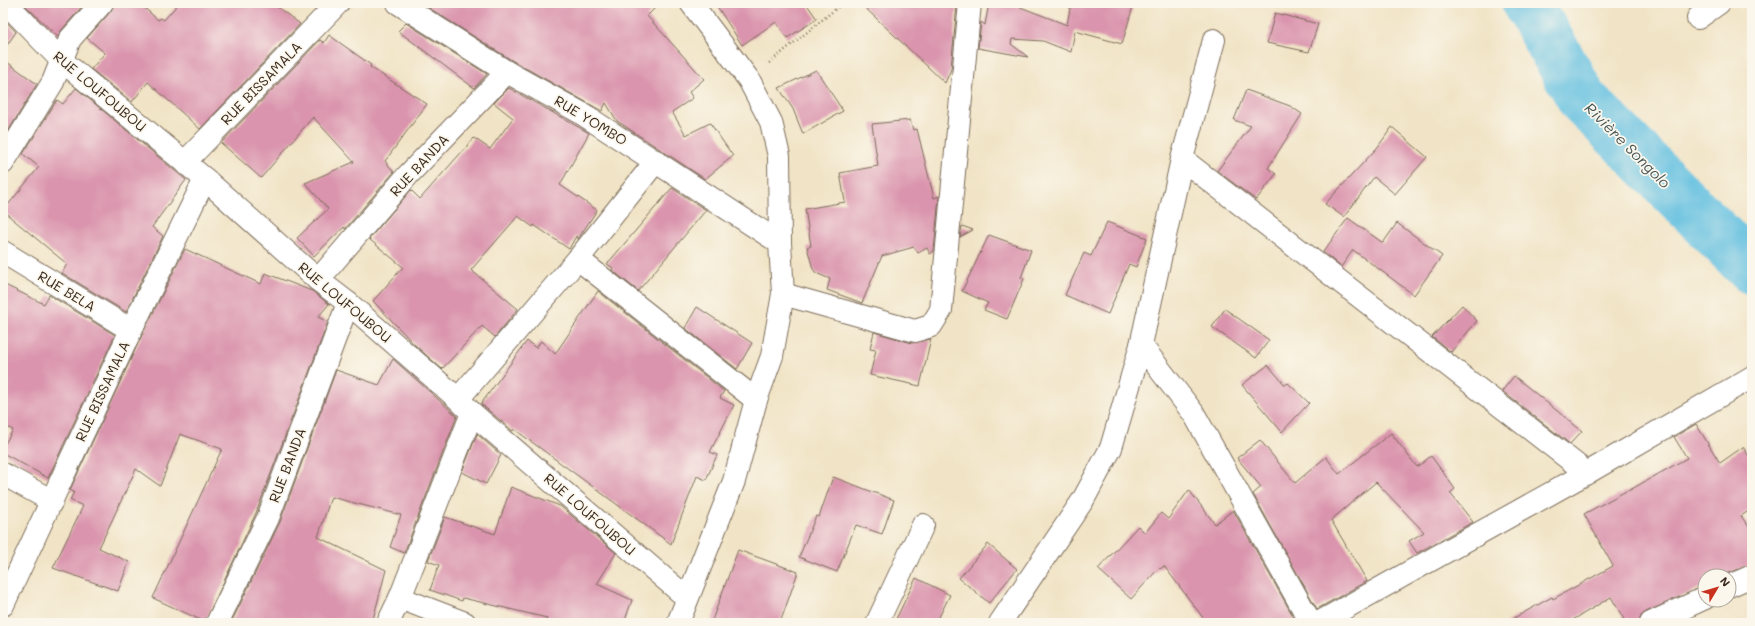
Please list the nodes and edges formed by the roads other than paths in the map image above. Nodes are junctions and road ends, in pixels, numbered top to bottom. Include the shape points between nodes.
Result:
1 (6, 3) edge
2 (102, 3) edge
3 (338, 3) edge
4 (398, 3) edge
5 (690, 3) edge
6 (970, 3) edge
7 (1719, 3) edge
8 (1698, 18) dead end
9 (1214, 40) dead end
10 (61, 60) junction
11 (507, 72) junction
12 (1182, 159) junction
13 (656, 161) junction
14 (185, 162) junction
15 (3, 163) edge
16 (205, 179) junction
17 (780, 243) junction
18 (3, 252) edge
19 (578, 259) junction
20 (318, 280) junction
21 (783, 294) junction
22 (348, 303) junction
23 (131, 330) junction
24 (1141, 345) junction
25 (1752, 377) edge
26 (756, 400) junction
27 (465, 406) junction
28 (1587, 473) junction
29 (3, 474) edge
30 (52, 501) junction
31 (923, 524) dead end
32 (1752, 576) edge
33 (1737, 583) edge
34 (400, 598) junction
35 (687, 598) junction
36 (1697, 602) edge
37 (3, 605) edge
38 (217, 623) edge
39 (388, 623) edge
40 (465, 623) edge
41 (678, 623) edge
42 (877, 623) edge
43 (1000, 623) edge
44 (1311, 623) edge
45 (1318, 623) edge
46 (1651, 623) edge

1 - 10 street, RUE LOUFOUBOU
2 - 10 street via 70,39
3 - 14 street, RUE BISSAMALA
4 - 11 street, RUE YOMBO
5 - 17 street via 749,80 771,122 779,156
6 - 21 street via 941,310 931,326 915,331
7 - 8 street
9 - 12 street
10 - 14 street, RUE LOUFOUBOU
10 - 15 street via 53,82
11 - 13 street, RUE YOMBO via 581,113
11 - 20 street, RUE BANDA via 408,175
12 - 24 street
12 - 28 street
13 - 17 street, RUE YOMBO
13 - 19 street
14 - 16 street, RUE LOUFOUBOU
16 - 20 street, RUE LOUFOUBOU
16 - 23 street, RUE BISSAMALA
17 - 21 street
18 - 23 street, RUE BELA
19 - 26 street
19 - 27 street
20 - 22 street, RUE LOUFOUBOU
21 - 26 street via 772,356
22 - 27 street, RUE LOUFOUBOU
22 - 38 street, RUE BANDA via 268,518
23 - 30 street, RUE BISSAMALA
24 - 43 street via 1111,448 1083,500
24 - 44 street via 1194,414
25 - 28 street
26 - 35 street via 734,481
27 - 34 street
27 - 35 street, RUE LOUFOUBOU
28 - 45 street
29 - 30 street
30 - 37 street, RUE BISSAMALA
31 - 42 street
32 - 33 street
34 - 39 street
34 - 40 street
35 - 41 street
36 - 46 street

